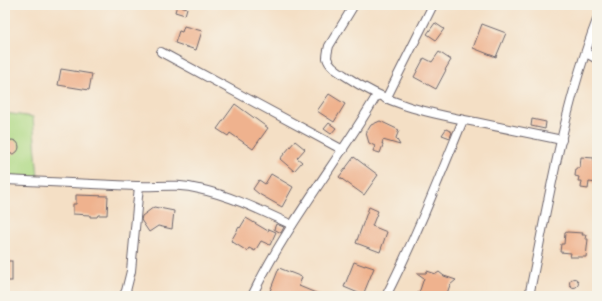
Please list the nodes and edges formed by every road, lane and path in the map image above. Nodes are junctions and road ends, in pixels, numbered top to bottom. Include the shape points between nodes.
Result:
1 (354, 5) edge
2 (433, 5) edge
3 (597, 20) edge
4 (161, 52) dead end
5 (586, 53) junction
6 (597, 59) edge
7 (377, 95) junction
8 (386, 99) junction
9 (463, 120) junction
10 (562, 140) junction
11 (343, 150) junction
12 (5, 180) edge
13 (139, 186) junction
14 (292, 225) junction
15 (123, 296) edge
16 (252, 296) edge
17 (386, 296) edge
18 (529, 296) edge

1 - 7 street via 329,46 327,59 333,67
2 - 8 street
3 - 5 street
4 - 11 street
5 - 6 street
5 - 10 street
7 - 8 street
7 - 11 street
8 - 9 street via 439,116
9 - 10 street
9 - 17 street via 431,200
10 - 18 street
11 - 14 street
12 - 13 street
13 - 14 street via 168,184 198,188 249,205
13 - 15 street via 131,271
14 - 16 street

